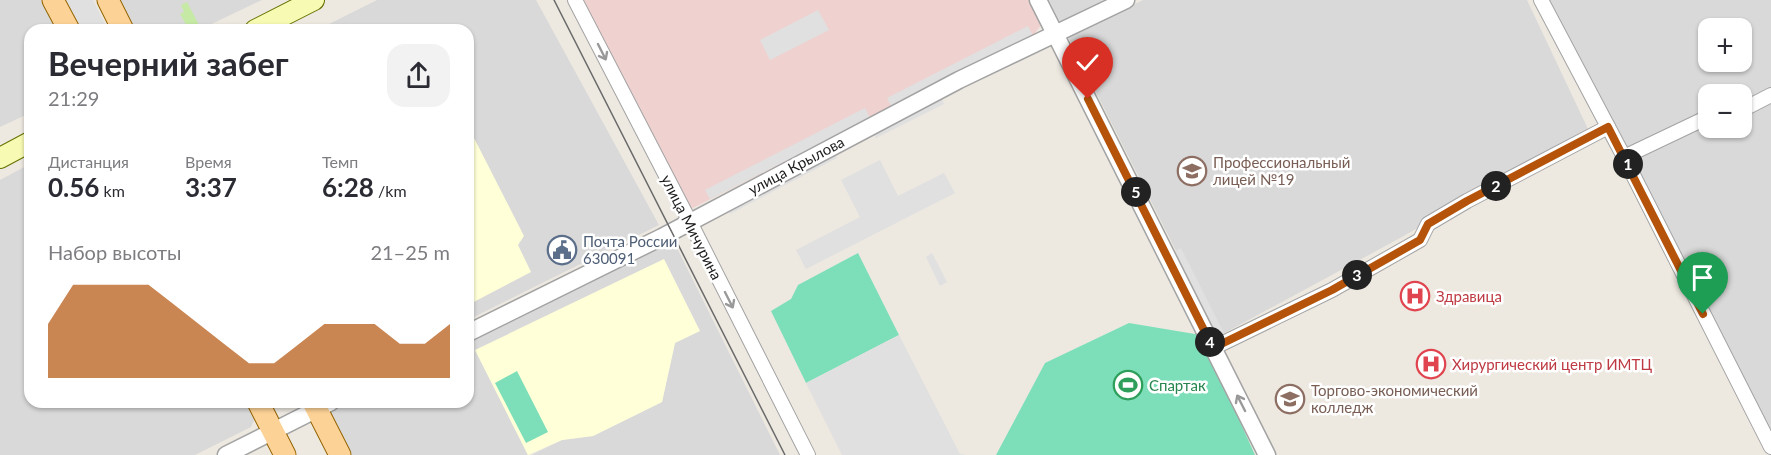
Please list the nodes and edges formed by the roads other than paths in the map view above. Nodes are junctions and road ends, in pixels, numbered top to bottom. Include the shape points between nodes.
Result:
1 (53, 0) edge
2 (108, 0) edge
3 (314, 0) edge
4 (574, 0) edge
5 (1038, 0) edge
6 (1126, 0) edge
7 (1541, 0) edge
8 (66, 24) edge
9 (120, 24) edge
10 (267, 24) edge
11 (1056, 34) junction
12 (1771, 95) edge
13 (1752, 105) edge
14 (1698, 122) edge
15 (1608, 127) junction
16 (24, 145) edge
17 (1624, 157) junction
18 (0, 158) edge
19 (690, 222) junction
20 (474, 330) edge
21 (1213, 348) junction
22 (261, 408) edge
23 (313, 408) edge
24 (322, 408) edge
25 (273, 432) junction
26 (1771, 447) edge
27 (226, 455) edge
28 (285, 455) edge
29 (340, 455) edge
30 (808, 455) edge
31 (1267, 455) edge

1 - 8 main road
2 - 9 main road
3 - 10 main road
4 -> 19 street, улица Мичурина
5 - 11 street
6 - 11 street, улица Крылова
7 - 15 street
11 - 19 street, улица Крылова via 959,80
11 - 21 street
12 - 13 street
14 - 17 street
15 - 17 street
15 - 21 street via 1428,224 1420,240 1342,284
16 - 18 main road
17 - 26 street
19 - 20 street, улица Крылова
19 -> 30 street, улица Мичурина
31 -> 21 street
22 - 25 main road
23 - 25 street
24 - 29 main road
25 - 27 street
25 - 28 main road

